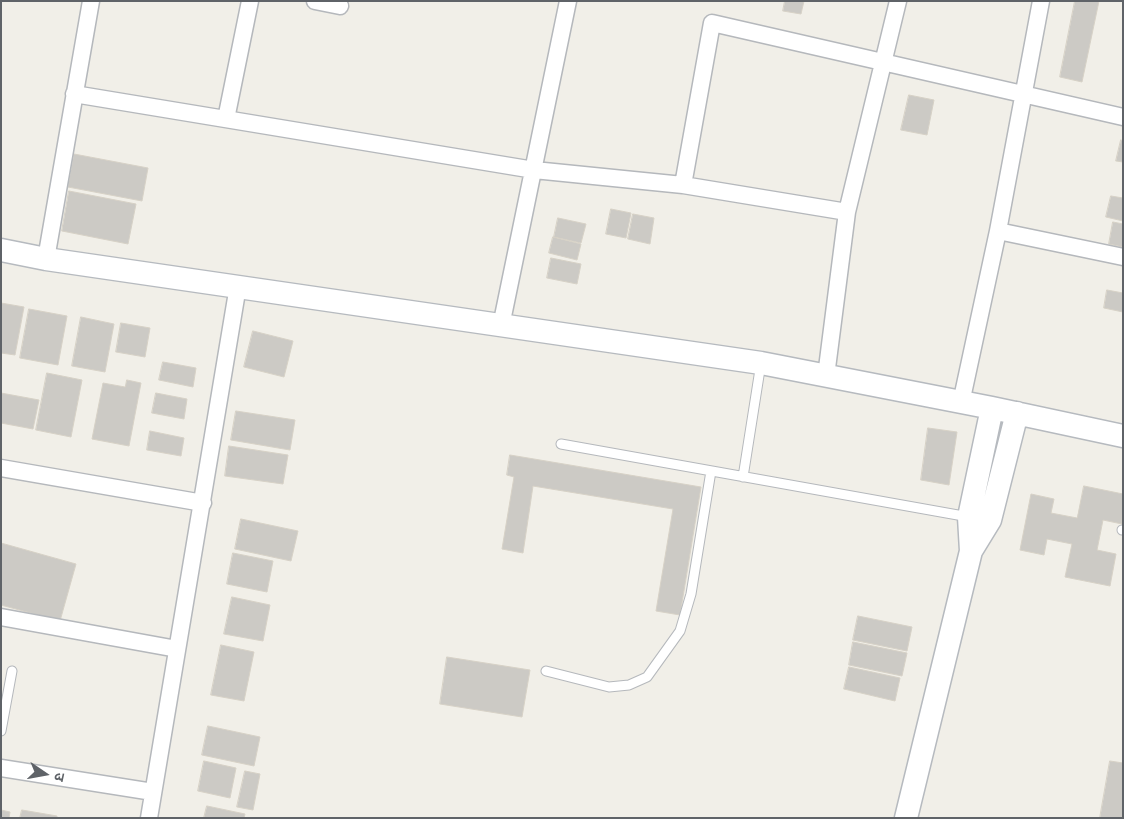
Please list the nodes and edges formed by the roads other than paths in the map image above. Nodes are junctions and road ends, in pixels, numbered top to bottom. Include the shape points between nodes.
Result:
1 (91, 1) edge
2 (250, 1) edge
3 (315, 1) edge
4 (568, 1) edge
5 (898, 1) edge
6 (1041, 1) edge
7 (340, 6) dead end
8 (883, 64) junction
9 (74, 94) junction
10 (1025, 94) junction
11 (1123, 117) edge
12 (226, 119) junction
13 (534, 170) junction
14 (683, 185) junction
15 (847, 212) junction
16 (998, 231) junction
17 (1, 250) edge
18 (1123, 256) edge
19 (46, 258) junction
20 (238, 286) junction
21 (501, 326) junction
22 (761, 363) junction
23 (826, 376) junction
24 (961, 404) junction
25 (992, 408) junction
26 (1016, 413) junction
27 (1123, 436) edge
28 (561, 444) dead end
29 (1, 468) edge
30 (712, 471) junction
31 (743, 477) junction
32 (203, 503) junction
33 (979, 518) junction
34 (1, 616) edge
35 (178, 649) junction
36 (12, 671) dead end
37 (546, 671) dead end
38 (1, 731) edge
39 (1, 768) edge
40 (153, 792) junction
41 (149, 818) edge
42 (906, 818) edge

1 - 9 street
2 - 12 street
3 - 7 street
4 - 13 street
5 - 8 street
6 - 10 street
8 - 10 street
8 - 14 street via 712,24
8 - 15 street
9 - 12 street
9 - 19 street
10 - 11 street
10 - 16 street
12 - 13 street
13 - 14 street
13 - 21 street
14 - 15 street
15 - 23 street
16 - 18 street
16 - 24 street
17 - 19 main road
19 - 20 main road
20 - 21 main road
20 - 32 street
21 - 22 main road
22 - 23 main road
22 - 31 lane
23 - 24 main road
24 - 25 main road
25 - 26 main road
25 - 33 main road
26 - 27 main road
26 - 33 main road
28 - 30 lane
29 - 32 street
30 - 31 lane
30 - 37 lane via 691,594 680,631 647,677 629,685 609,687
31 - 33 lane
32 - 35 street
33 - 42 main road
34 - 35 street
35 - 40 street
36 - 38 lane
39 - 40 street
40 - 41 street

